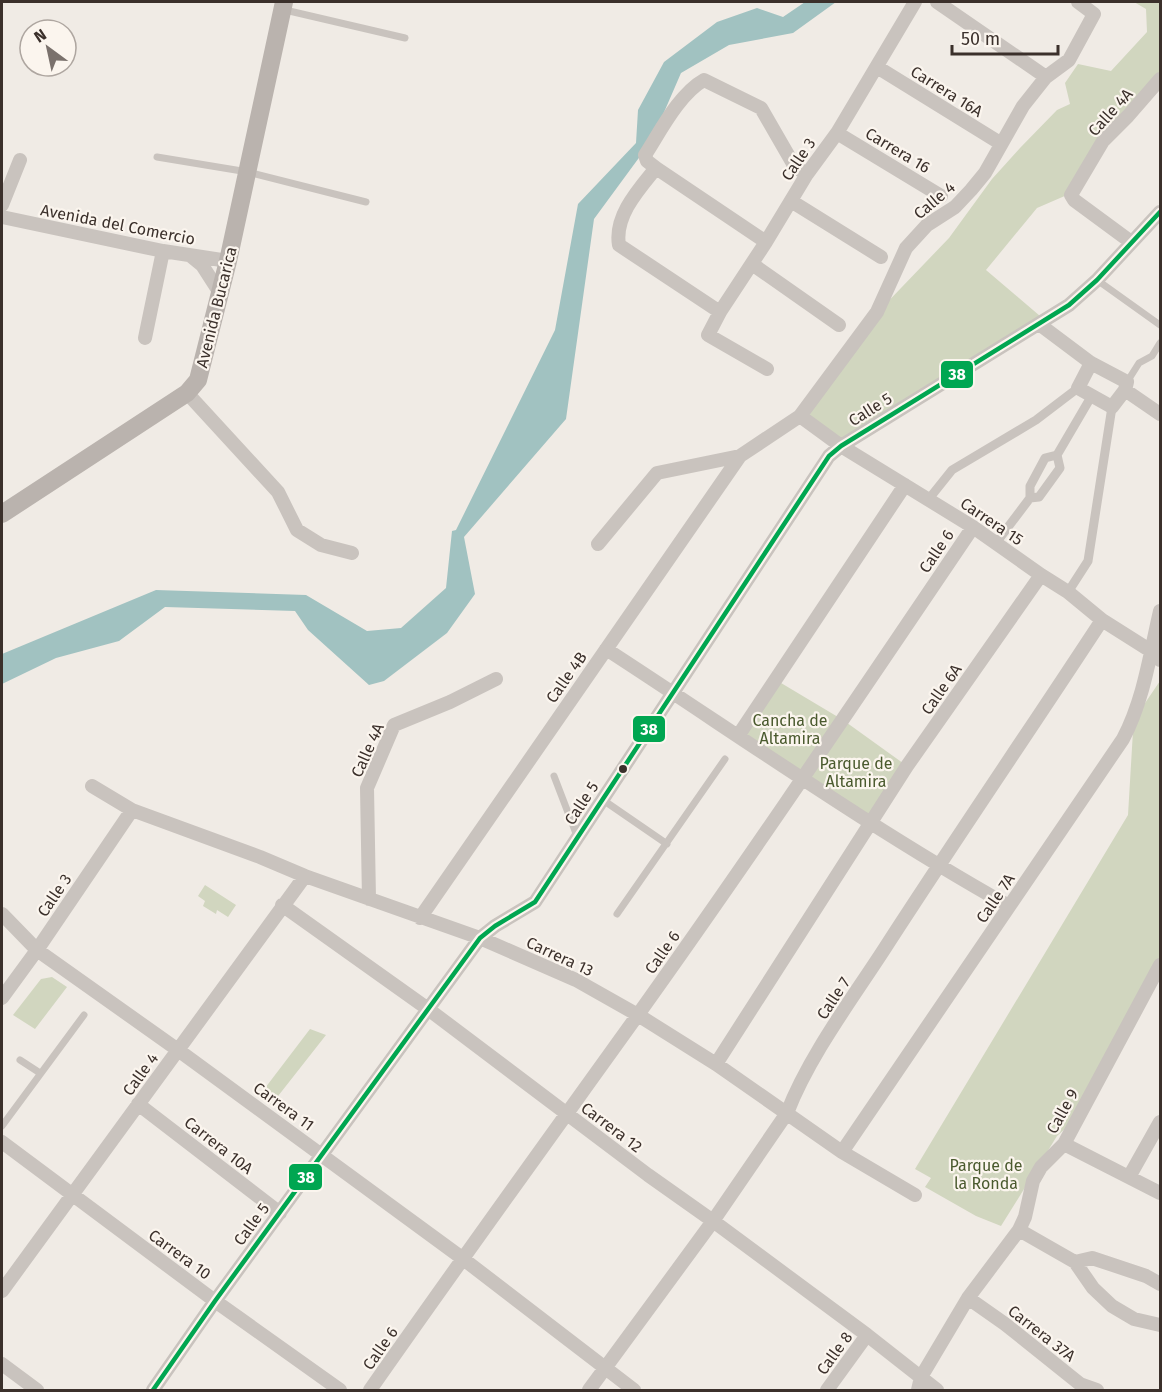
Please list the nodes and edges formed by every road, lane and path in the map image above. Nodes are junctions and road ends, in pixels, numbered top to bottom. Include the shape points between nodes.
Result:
1 (915, 2) edge
2 (936, 2) edge
3 (1078, 2) edge
4 (283, 6) edge
5 (405, 38) dead end
6 (877, 67) junction
7 (1046, 77) junction
8 (1161, 79) edge
9 (837, 133) junction
10 (1000, 143) junction
11 (157, 157) dead end
12 (20, 160) dead end
13 (656, 168) junction
14 (248, 172) junction
15 (807, 174) junction
16 (941, 196) dead end
17 (791, 201) junction
18 (366, 202) dead end
19 (2, 205) edge
20 (1161, 212) edge
21 (2, 216) edge
22 (766, 242) junction
23 (1131, 242) junction
24 (163, 251) junction
25 (191, 256) junction
26 (881, 257) dead end
27 (228, 261) junction
28 (752, 264) junction
29 (1097, 279) junction
30 (220, 292) junction
31 (720, 312) junction
32 (1040, 324) junction
33 (839, 325) dead end
34 (1161, 325) edge
35 (145, 338) dead end
36 (1161, 343) edge
37 (1091, 363) junction
38 (767, 369) dead end
39 (1126, 386) junction
40 (1078, 388) junction
41 (187, 393) junction
42 (1091, 397) junction
43 (1112, 407) junction
44 (1161, 414) edge
45 (800, 416) junction
46 (841, 446) junction
47 (1057, 454) junction
48 (740, 456) junction
49 (905, 484) junction
50 (1030, 498) junction
51 (928, 500) junction
52 (5, 509) edge
53 (973, 527) junction
54 (996, 543) junction
55 (598, 544) dead end
56 (352, 553) dead end
57 (1041, 575) junction
58 (1068, 591) junction
59 (1161, 611) edge
60 (1102, 620) junction
61 (606, 648) junction
62 (1156, 655) edge
63 (496, 679) dead end
64 (674, 693) junction
65 (738, 736) junction
66 (725, 759) dead end
67 (554, 776) dead end
68 (802, 780) junction
69 (92, 786) dead end
70 (603, 800) junction
71 (132, 810) junction
72 (870, 823) junction
73 (578, 838) junction
74 (667, 844) junction
75 (938, 866) junction
76 (305, 876) junction
77 (369, 899) junction
78 (282, 905) junction
79 (1009, 906) junction
80 (2, 914) edge
81 (617, 914) dead end
82 (420, 918) junction
83 (480, 938) junction
84 (37, 950) junction
85 (1161, 965) edge
86 (2, 998) edge
87 (428, 1009) junction
88 (84, 1015) dead end
89 (638, 1015) junction
90 (178, 1050) junction
91 (20, 1059) dead end
92 (716, 1064) junction
93 (40, 1073) junction
94 (138, 1104) junction
95 (566, 1113) junction
96 (787, 1113) junction
97 (1161, 1122) edge
98 (2, 1126) edge
99 (2, 1142) edge
100 (1064, 1144) junction
101 (842, 1152) junction
102 (322, 1154) junction
103 (1130, 1177) junction
104 (1161, 1193) edge
105 (72, 1196) junction
106 (915, 1196) dead end
107 (280, 1213) junction
108 (713, 1221) junction
109 (1019, 1230) junction
110 (462, 1258) junction
111 (1075, 1262) junction
112 (1161, 1284) edge
113 (2, 1291) edge
114 (968, 1298) junction
115 (215, 1301) junction
116 (1161, 1325) edge
117 (867, 1335) junction
118 (2, 1364) edge
119 (605, 1368) junction
120 (920, 1384) edge
121 (37, 1390) edge
122 (153, 1390) edge
123 (340, 1390) edge
124 (370, 1390) edge
125 (589, 1390) edge
126 (634, 1390) edge
127 (827, 1390) edge
128 (937, 1390) edge
129 (1096, 1390) edge

1 - 6 street, Calle 3
2 - 7 street
3 - 7 street, Calle 4 via 1094,14 1069,60
4 - 5 lane
4 - 14 main road, Avenida Bucarica
6 - 9 street, Calle 3
6 - 10 street, Carrera 16A
7 - 10 street, Calle 4
8 - 23 street, Calle 4A via 1103,141 1071,195
9 - 15 street, Calle 3
9 - 16 street, Carrera 16
10 - 45 street, Calle 4 via 971,190 955,207 927,225 906,248 877,312
11 - 14 lane
12 - 19 street
13 - 15 street via 645,155 674,110 704,80 761,108 795,167
13 - 22 street
13 - 31 street via 630,202 617,233 619,245
14 - 18 lane
14 - 27 main road, Avenida Bucarica
15 - 17 street, Calle 3
17 - 22 street, Calle 3
17 - 26 street
20 - 23 street, Calle 5
21 - 24 street, Avenida del Comercio
22 - 28 street, Calle 3
23 - 29 street, Calle 5
24 - 25 street, Avenida del Comercio
24 - 35 street
25 - 27 street, Avenida del Comercio
25 - 30 street
27 - 30 main road, Avenida Bucarica
28 - 31 street, Calle 3
28 - 33 street
29 - 32 street, Calle 5 via 1069,305
29 - 34 lane
30 - 41 main road, Avenida Bucarica via 198,380
31 - 38 street, Calle 3 via 708,335
32 - 37 street
32 - 46 street, Calle 5
36 - 39 lane via 1152,356 1139,363
37 - 39 street
37 - 40 street
39 - 43 street
39 - 44 street
40 - 42 street
40 - 51 street via 1036,420 951,470
41 - 52 main road, Avenida Bucarica
41 - 56 street via 278,492 297,530 321,545
42 - 43 street
42 - 47 street
43 - 58 street via 1088,561
45 - 46 street, Carrera 15
45 - 48 street, Calle 4
46 - 49 street, Carrera 15
46 - 64 street, Calle 5 via 829,456
47 - 50 street via 1045,458 1029,489
47 - 50 street via 1060,468 1039,497
48 - 55 street via 657,473
48 - 61 street, Calle 4B
49 - 51 street, Carrera 15
49 - 65 street
50 - 54 street
51 - 53 street, Carrera 15
53 - 54 street, Carrera 15
53 - 68 street, Calle 6
54 - 57 street, Carrera 15
57 - 58 street, Carrera 15
57 - 72 street, Calle 6A
58 - 60 street, Carrera 15
59 - 62 street
60 - 62 street, Carrera 15
60 - 75 street, Calle 7
61 - 64 street
61 - 82 street, Calle 4B
62 - 79 street, Calle 7A via 1123,739
63 - 77 street, Calle 4A via 394,725 367,788
64 - 65 street
64 - 70 street, Calle 5
65 - 68 street
66 - 74 lane
67 - 73 lane
68 - 72 street
68 - 89 street, Calle 6
69 - 71 street, Carrera 13
70 - 73 street, Calle 5
70 - 74 lane
71 - 76 street, Carrera 13
71 - 84 street, Calle 3
72 - 75 street
72 - 92 street
73 - 83 street, Calle 5 via 535,902
74 - 81 lane
75 - 79 street
75 - 96 street, Calle 7 via 830,1032
76 - 77 street, Carrera 13
76 - 78 street, Calle 4
77 - 82 street, Carrera 13
78 - 87 street, Carrera 12
78 - 90 street, Calle 4
79 - 101 street, Calle 7A
80 - 84 street, Carrera 11
82 - 83 street, Carrera 13
83 - 87 street, Calle 5
83 - 89 street, Carrera 13 via 576,980
84 - 86 street, Calle 3
84 - 90 street, Carrera 11
85 - 100 street, Calle 9
87 - 95 street, Carrera 12
87 - 102 street, Calle 5
88 - 93 lane
89 - 92 street, Carrera 13
89 - 95 street, Calle 6
90 - 94 street, Calle 4
90 - 102 street, Carrera 11
91 - 93 lane
92 - 96 street, Carrera 13
93 - 98 lane
94 - 105 street, Calle 4
94 - 107 street, Carrera 10A
95 - 108 street, Carrera 12
95 - 110 street, Calle 6
96 - 101 street, Carrera 13
96 - 108 street, Calle 7
97 - 103 street
99 - 105 street, Carrera 10
100 - 103 street
100 - 109 street, Calle 9 via 1033,1181
101 - 106 street, Carrera 13
102 - 107 street, Calle 5
102 - 110 street, Carrera 11
103 - 104 street
105 - 113 street, Calle 4
105 - 115 street, Carrera 10
107 - 115 street, Calle 5
108 - 117 street, Carrera 12
108 - 119 street, Calle 7
109 - 111 street
109 - 114 street, Calle 9
110 - 119 street, Carrera 11
110 - 124 street, Calle 6
111 - 112 street via 1092,1258
111 - 116 street via 1112,1306 1134,1319
114 - 120 street, Calle 9
114 - 129 street, Carrera 37A via 1080,1383
115 - 122 street, Calle 5
115 - 123 street, Carrera 10
117 - 120 street, Carrera 12
117 - 127 street, Calle 8
118 - 121 street
119 - 125 street, Calle 7
119 - 126 street, Carrera 11
120 - 128 street, Carrera 12

